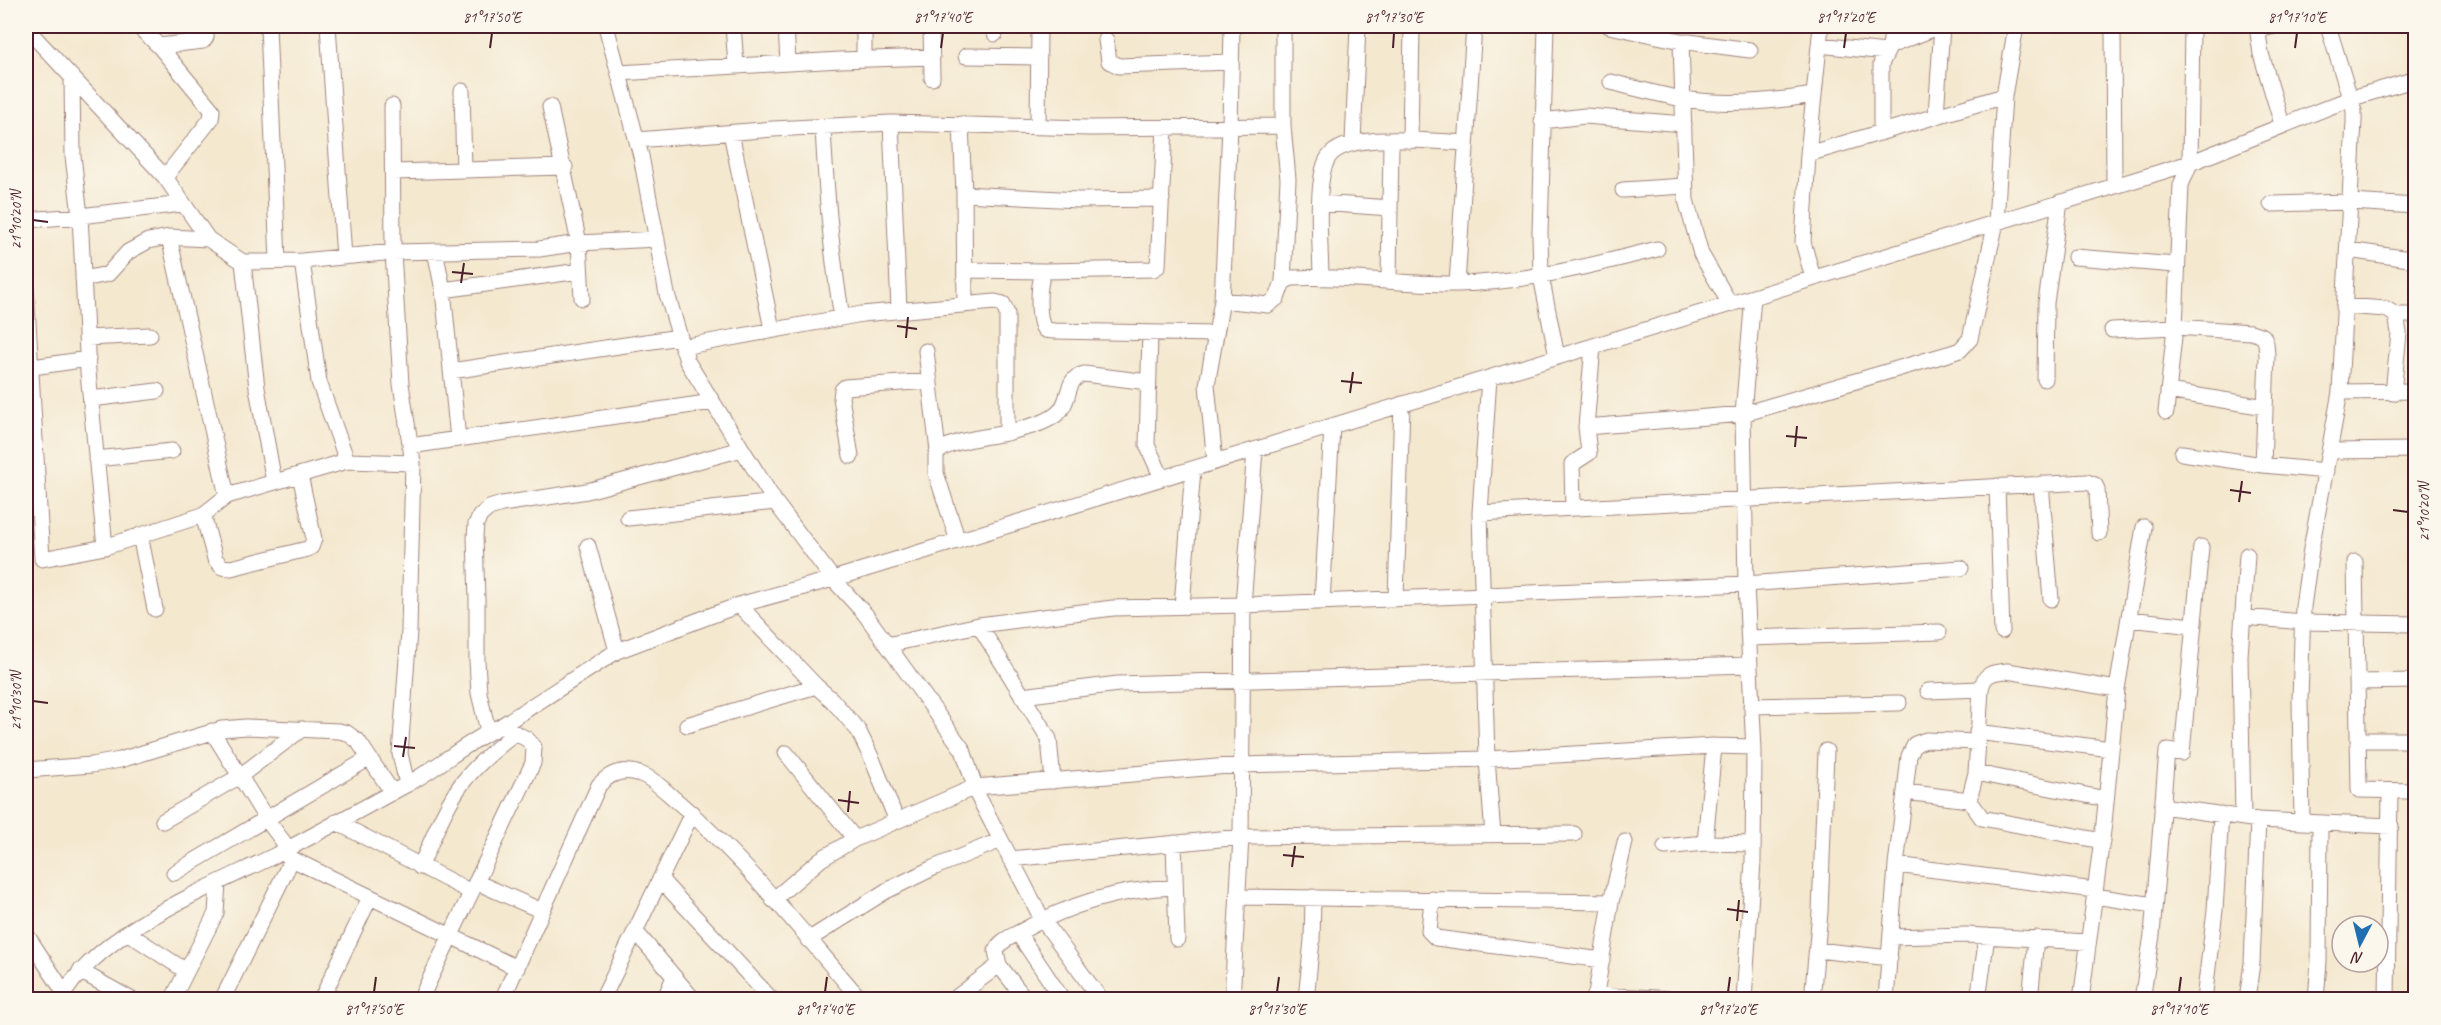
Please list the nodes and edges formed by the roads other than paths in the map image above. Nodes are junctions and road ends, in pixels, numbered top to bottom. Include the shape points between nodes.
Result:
1 (138, 26) edge
2 (206, 26) edge
3 (268, 26) edge
4 (328, 26) edge
5 (606, 26) edge
6 (733, 26) edge
7 (786, 26) edge
8 (864, 26) edge
9 (931, 26) edge
10 (1040, 26) edge
11 (1232, 26) edge
12 (1282, 26) edge
13 (1358, 26) edge
14 (1412, 26) edge
15 (1474, 26) edge
16 (1546, 26) edge
17 (1609, 26) edge
18 (1821, 26) edge
19 (1893, 26) edge
20 (1941, 26) edge
21 (2016, 26) edge
22 (2113, 26) edge
23 (2192, 26) edge
24 (2275, 26) edge
25 (2328, 26) edge
26 (26, 28) edge
27 (2258, 28) edge
28 (155, 38) edge
29 (1106, 40) dead end
30 (1681, 41) junction
31 (1819, 45) junction
32 (1888, 49) junction
33 (1750, 50) dead end
34 (966, 56) dead end
35 (932, 57) junction
36 (1039, 57) junction
37 (864, 59) junction
38 (1231, 62) junction
39 (788, 63) junction
40 (736, 65) junction
41 (620, 73) junction
42 (72, 77) junction
43 (932, 78) dead end
44 (2415, 79) edge
45 (1611, 82) dead end
46 (462, 91) dead end
47 (1814, 95) junction
48 (2004, 96) junction
49 (1684, 99) junction
50 (2349, 99) junction
51 (392, 106) dead end
52 (550, 107) dead end
53 (1936, 116) junction
54 (1542, 121) junction
55 (891, 123) junction
56 (961, 124) junction
57 (1684, 124) junction
58 (2282, 124) junction
59 (1283, 126) junction
60 (823, 127) junction
61 (1038, 127) junction
62 (1230, 127) junction
63 (1165, 128) junction
64 (731, 133) junction
65 (1881, 133) junction
66 (637, 140) junction
67 (1391, 141) junction
68 (1410, 141) junction
69 (1353, 142) junction
70 (1466, 143) junction
71 (1808, 154) junction
72 (2190, 163) junction
73 (565, 167) junction
74 (464, 170) junction
75 (393, 172) junction
76 (165, 177) junction
77 (1684, 186) junction
78 (2114, 186) junction
79 (1623, 190) dead end
80 (964, 194) junction
81 (1162, 199) junction
82 (1320, 202) junction
83 (2060, 202) junction
84 (2351, 202) junction
85 (182, 204) junction
86 (2271, 204) dead end
87 (2415, 206) edge
88 (1390, 208) junction
89 (80, 216) junction
90 (26, 220) edge
91 (1996, 222) junction
92 (169, 237) junction
93 (208, 239) junction
94 (657, 239) junction
95 (579, 243) junction
96 (1657, 249) dead end
97 (2348, 250) junction
98 (435, 251) junction
99 (393, 252) junction
100 (344, 257) junction
101 (2075, 257) dead end
102 (2415, 260) edge
103 (278, 261) junction
104 (302, 261) junction
105 (243, 262) junction
106 (2176, 265) junction
107 (964, 270) junction
108 (580, 271) junction
109 (1045, 271) junction
110 (1541, 276) junction
111 (1321, 278) junction
112 (1813, 278) junction
113 (83, 279) junction
114 (1389, 281) junction
115 (1283, 282) junction
116 (1457, 284) junction
117 (26, 288) edge
118 (443, 290) junction
119 (1753, 297) junction
120 (582, 298) dead end
121 (1222, 300) junction
122 (1730, 304) junction
123 (965, 305) junction
124 (2344, 306) junction
125 (899, 309) junction
126 (2396, 315) junction
127 (2415, 315) edge
128 (842, 317) junction
129 (2175, 327) junction
130 (772, 329) junction
131 (2112, 330) dead end
132 (1150, 333) junction
133 (1216, 334) junction
134 (150, 335) dead end
135 (86, 338) junction
136 (680, 342) junction
137 (1593, 346) junction
138 (926, 351) dead end
139 (1557, 357) junction
140 (88, 359) junction
141 (28, 368) edge
142 (451, 371) junction
143 (1489, 378) junction
144 (2045, 379) dead end
145 (930, 381) junction
146 (1148, 382) junction
147 (2168, 391) junction
148 (157, 392) dead end
149 (2340, 392) junction
150 (2407, 394) edge
151 (91, 399) junction
152 (713, 402) junction
153 (1402, 405) junction
154 (2265, 407) junction
155 (2166, 412) dead end
156 (1743, 414) junction
157 (1332, 426) junction
158 (1586, 427) junction
159 (1007, 433) junction
160 (458, 439) junction
161 (410, 446) junction
162 (742, 449) junction
163 (1255, 450) junction
164 (2415, 450) edge
165 (171, 451) dead end
166 (938, 451) junction
167 (2330, 451) junction
168 (2182, 453) dead end
169 (850, 456) dead end
170 (96, 459) junction
171 (347, 461) junction
172 (1215, 462) junction
173 (413, 463) junction
174 (2263, 465) junction
175 (1193, 469) junction
176 (2326, 471) junction
177 (300, 475) junction
178 (1162, 478) junction
179 (274, 482) junction
180 (2041, 484) junction
181 (1997, 486) junction
182 (227, 496) junction
183 (1744, 498) junction
184 (775, 502) junction
185 (1573, 508) junction
186 (1480, 513) junction
187 (203, 515) junction
188 (628, 518) dead end
189 (2144, 527) dead end
190 (33, 530) edge
191 (2099, 533) dead end
192 (140, 536) junction
193 (958, 541) junction
194 (588, 546) dead end
195 (105, 547) junction
196 (2200, 547) dead end
197 (2247, 555) dead end
198 (2355, 562) dead end
199 (1960, 568) dead end
200 (833, 579) junction
201 (1746, 584) junction
202 (1483, 595) junction
203 (1396, 599) junction
204 (2051, 599) dead end
205 (1322, 602) junction
206 (739, 605) junction
207 (1243, 605) junction
208 (1182, 606) junction
209 (155, 609) dead end
210 (2243, 617) junction
211 (2129, 619) junction
212 (2303, 622) junction
213 (2357, 624) junction
214 (2415, 624) edge
215 (979, 625) junction
216 (2193, 627) junction
217 (2002, 631) dead end
218 (1939, 632) dead end
219 (1749, 638) junction
220 (887, 645) junction
221 (617, 651) junction
222 (1750, 665) junction
223 (1485, 673) junction
224 (1242, 680) junction
225 (2415, 681) edge
226 (2357, 682) junction
227 (816, 686) junction
228 (2117, 688) junction
229 (1981, 689) junction
230 (1928, 691) dead end
231 (1022, 696) junction
232 (1899, 703) dead end
233 (1751, 706) junction
234 (687, 725) dead end
235 (302, 729) junction
236 (494, 729) junction
237 (212, 731) junction
238 (514, 734) junction
239 (1977, 737) junction
240 (2358, 740) junction
241 (2415, 740) edge
242 (2111, 749) junction
243 (1714, 750) junction
244 (1826, 751) dead end
245 (1753, 752) junction
246 (786, 753) dead end
247 (368, 759) junction
248 (1488, 759) junction
249 (1241, 765) junction
250 (26, 770) edge
251 (1976, 773) junction
252 (240, 776) junction
253 (1053, 781) junction
254 (407, 784) junction
255 (975, 788) junction
256 (2390, 791) junction
257 (2415, 791) edge
258 (392, 792) junction
259 (1905, 792) junction
260 (2106, 799) junction
261 (1969, 800) junction
262 (2162, 806) junction
263 (692, 813) junction
264 (2221, 814) junction
265 (896, 819) junction
266 (2251, 819) junction
267 (267, 820) junction
268 (163, 821) dead end
269 (336, 822) junction
270 (2302, 822) junction
271 (2320, 823) junction
272 (2391, 826) junction
273 (1574, 834) dead end
274 (1493, 835) junction
275 (1241, 837) junction
276 (855, 839) junction
277 (1001, 840) junction
278 (2102, 841) junction
279 (1625, 842) dead end
280 (1174, 843) junction
281 (1706, 843) junction
282 (1753, 844) junction
283 (1665, 847) dead end
284 (287, 853) junction
285 (1011, 859) junction
286 (1896, 865) junction
287 (420, 867) junction
288 (174, 873) dead end
289 (660, 879) junction
290 (218, 883) junction
291 (1175, 886) junction
292 (473, 887) junction
293 (2095, 893) junction
294 (370, 897) junction
295 (1238, 897) junction
296 (1313, 897) junction
297 (1429, 899) junction
298 (773, 900) junction
299 (1611, 902) junction
300 (2154, 905) junction
301 (542, 911) junction
302 (1042, 920) junction
303 (635, 931) junction
304 (128, 933) junction
305 (1018, 933) junction
306 (26, 934) edge
307 (450, 936) junction
308 (1892, 936) junction
309 (1987, 936) junction
310 (2036, 938) junction
311 (1177, 939) dead end
312 (808, 940) junction
313 (2088, 942) junction
314 (1816, 950) junction
315 (1890, 958) junction
316 (1602, 960) junction
317 (999, 965) junction
318 (517, 968) junction
319 (186, 971) junction
320 (80, 972) junction
321 (674, 977) junction
322 (62, 996) edge
323 (1595, 997) edge
324 (132, 999) edge
325 (172, 999) edge
326 (222, 999) edge
327 (321, 999) edge
328 (420, 999) edge
329 (502, 999) edge
330 (602, 999) edge
331 (664, 999) edge
332 (694, 999) edge
333 (772, 999) edge
334 (861, 999) edge
335 (953, 999) edge
336 (1026, 999) edge
337 (1063, 999) edge
338 (1101, 999) edge
339 (1232, 999) edge
340 (1306, 999) edge
341 (1696, 999) edge
342 (1744, 999) edge
343 (1812, 999) edge
344 (1886, 999) edge
345 (1978, 999) edge
346 (2030, 999) edge
347 (2081, 999) edge
348 (2142, 999) edge
349 (2204, 999) edge
350 (2247, 999) edge
351 (2316, 999) edge
352 (2387, 999) edge

1 - 28 street
2 - 28 street via 203,40
3 - 103 street
4 - 100 street
5 - 41 street
6 - 40 street
7 - 39 street
8 - 37 street
9 - 35 street
10 - 36 street
11 - 38 street
12 - 59 street
13 - 69 street
14 - 68 street
15 - 70 street
16 - 54 street
17 - 30 street
18 - 31 street
19 - 32 street
20 - 32 street
20 - 53 street
21 - 48 street
22 - 78 street
23 - 72 street
24 - 27 street
25 - 50 street
26 - 42 street
27 - 58 street via 2261,54
28 - 76 street via 212,110 211,119
29 - 38 street via 1109,62 1119,66
30 - 33 street
30 - 49 street
31 - 32 street
31 - 47 street
32 - 65 street via 1881,64
34 - 36 street
35 - 37 street
35 - 43 street
36 - 61 street
37 - 39 street
38 - 62 street
39 - 40 street
40 - 41 street
41 - 66 street
42 - 76 street
42 - 89 street via 73,156
44 - 50 street
45 - 49 street
46 - 74 street
47 - 49 street via 1756,103
47 - 71 street
48 - 53 street
48 - 91 street
49 - 57 street
50 - 58 street
50 - 84 street via 2354,111
51 - 75 street
52 - 73 street
53 - 65 street
54 - 57 street via 1585,116
54 - 110 street
55 - 56 street
55 - 60 street
55 - 125 street
56 - 61 street
56 - 80 street
57 - 77 street
58 - 72 street
59 - 62 street
59 - 115 street via 1288,179
60 - 64 street
60 - 128 street via 826,199
61 - 63 street
62 - 63 street
62 - 121 street
63 - 81 street
64 - 66 street
64 - 130 street
65 - 71 street
66 - 94 street
67 - 68 street
67 - 69 street
67 - 88 street
68 - 70 street
69 - 82 street via 1328,158
70 - 116 street
71 - 112 street via 1803,242
72 - 78 street
72 - 106 street via 2181,184
73 - 74 street
73 - 95 street
74 - 75 street
75 - 99 street
76 - 85 street
77 - 79 street
77 - 122 street via 1701,254
78 - 83 street
80 - 81 street via 1078,200
80 - 107 street
81 - 109 street via 1159,263 1153,269
82 - 88 street
82 - 111 street
83 - 91 street
83 - 144 street via 2046,303
84 - 86 street
84 - 87 street
84 - 97 street
85 - 89 street
85 - 93 street
88 - 114 street
89 - 90 street
89 - 113 street
91 - 112 street
91 - 156 street via 1970,339 1960,350
92 - 93 street
92 - 113 street via 136,246 108,274
92 - 182 street
93 - 105 street
94 - 95 street
94 - 136 street
95 - 98 street via 539,249
95 - 108 street
96 - 110 street
97 - 102 street
97 - 124 street
98 - 99 street
98 - 118 street
99 - 100 street
99 - 161 street via 401,384
100 - 104 street
101 - 106 street
103 - 104 street
103 - 105 street
104 - 171 street via 319,382
105 - 179 street via 257,388
106 - 129 street
107 - 109 street
107 - 123 street
108 - 118 street
108 - 120 street
109 - 132 street via 1040,282 1041,324 1045,330
110 - 116 street
110 - 139 street
111 - 114 street
111 - 115 street via 1292,278
112 - 119 street
113 - 135 street
114 - 116 street
115 - 121 street via 1277,298 1268,305
117 - 141 street
118 - 142 street
119 - 122 street
119 - 156 street
121 - 133 street
122 - 137 street
123 - 125 street
123 - 159 street via 995,302 1006,308
124 - 126 street via 2386,309
124 - 149 street
125 - 128 street
126 - 127 street
126 - 150 street
128 - 130 street
129 - 131 street
129 - 147 street
129 - 154 street via 2263,336 2267,355
130 - 136 street
132 - 133 street
132 - 146 street
133 - 172 street via 1207,385
134 - 135 street
135 - 140 street
136 - 142 street
136 - 152 street via 687,361
137 - 139 street
137 - 158 street
138 - 145 street
139 - 143 street
140 - 141 street
140 - 151 street
141 - 190 street
142 - 160 street
143 - 153 street
143 - 186 street
145 - 166 street
145 - 169 street via 844,387
146 - 159 street via 1077,375 1056,415
146 - 178 street via 1147,445
147 - 154 street
147 - 155 street
148 - 151 street
149 - 150 street
149 - 167 street
151 - 170 street
152 - 160 street
152 - 162 street
153 - 157 street
153 - 203 street
154 - 174 street
156 - 158 street
156 - 183 street
157 - 163 street
157 - 205 street
158 - 185 street via 1589,453 1571,468
159 - 166 street
160 - 161 street
161 - 173 street
162 - 184 street
162 - 236 street via 587,492 502,504 480,516 475,537 479,693
163 - 172 street
163 - 207 street
164 - 167 street
165 - 170 street
166 - 193 street via 936,473
167 - 176 street
168 - 174 street
170 - 195 street
171 - 173 street
171 - 177 street
172 - 175 street
173 - 254 street via 400,754
174 - 176 street
175 - 178 street
175 - 208 street
176 - 212 street
177 - 179 street
177 - 187 street via 314,539 307,549 225,568 217,563
178 - 193 street
179 - 182 street
180 - 181 street
180 - 191 street via 2095,485
180 - 204 street
181 - 183 street
181 - 217 street
182 - 187 street
183 - 185 street
183 - 201 street
184 - 188 street
184 - 200 street
185 - 186 street
186 - 202 street
187 - 192 street
189 - 211 street
190 - 195 street via 42,559
192 - 195 street
192 - 209 street
193 - 200 street
194 - 221 street
196 - 216 street
197 - 210 street
198 - 213 street
199 - 201 street
200 - 206 street
200 - 220 street
201 - 202 street
201 - 219 street
202 - 203 street
202 - 223 street
203 - 205 street
205 - 207 street
206 - 221 street
206 - 227 street
207 - 208 street
207 - 224 street
208 - 215 street via 1113,608
210 - 212 street
210 - 266 street via 2240,656
211 - 216 street
211 - 228 street
212 - 213 street
212 - 270 street
213 - 214 street
213 - 226 street
215 - 220 street
215 - 231 street
216 - 262 street via 2182,753 2167,751
218 - 219 street
219 - 222 street
220 - 255 street via 963,750
221 - 236 street
222 - 223 street
222 - 233 street
223 - 224 street
223 - 248 street
224 - 231 street via 1118,684
224 - 249 street
225 - 226 street
226 - 240 street
227 - 234 street
227 - 265 street via 858,730
228 - 229 street via 2007,671 1990,674
228 - 242 street
229 - 230 street
229 - 239 street
231 - 253 street via 1049,739
232 - 233 street
233 - 245 street
235 - 237 street via 246,727
235 - 247 street via 347,733 358,741
235 - 252 street
236 - 238 street
236 - 254 street
237 - 250 street via 120,760
237 - 252 street
238 - 287 street via 484,758 462,783
238 - 292 street via 534,747 533,763
239 - 242 street
239 - 251 street
239 - 259 street via 1915,744 1909,756
240 - 241 street
240 - 256 street via 2359,790
242 - 260 street
243 - 245 street
243 - 248 street
243 - 281 street
244 - 314 street
245 - 282 street
246 - 276 street
247 - 258 street
247 - 267 street
248 - 249 street
248 - 274 street
249 - 253 street
249 - 275 street
251 - 260 street
251 - 261 street
252 - 267 street
252 - 268 street
253 - 255 street
254 - 258 street
255 - 265 street
255 - 277 street
256 - 257 street
256 - 272 street
258 - 269 street
259 - 261 street
259 - 286 street
260 - 278 street
261 - 278 street via 1982,818
262 - 264 street
262 - 300 street
263 - 289 street
263 - 298 street
263 - 301 street via 642,774 608,776 599,785
264 - 266 street
264 - 349 street
265 - 276 street
266 - 270 street
266 - 350 street via 2252,963
267 - 284 street
267 - 288 street
269 - 284 street
269 - 287 street
270 - 271 street
271 - 272 street
271 - 351 street
272 - 352 street
273 - 274 street
274 - 275 street
275 - 280 street
275 - 295 street
276 - 298 street via 821,859
277 - 285 street
277 - 312 street via 886,891
278 - 293 street
279 - 299 street
280 - 285 street
280 - 291 street
281 - 282 street
281 - 283 street
282 - 342 street
284 - 290 street
284 - 294 street
284 - 326 street
285 - 302 street
286 - 293 street
286 - 308 street
287 - 292 street
289 - 303 street
289 - 333 street
290 - 304 street
290 - 319 street via 216,913
291 - 302 street via 1102,897
291 - 311 street
292 - 301 street
292 - 307 street
293 - 300 street
293 - 313 street
294 - 307 street
294 - 327 street
295 - 296 street
295 - 339 street
296 - 297 street
296 - 340 street
297 - 299 street
297 - 316 street via 1429,931 1436,938
298 - 312 street
299 - 316 street
300 - 348 street
301 - 318 street
302 - 305 street
302 - 338 street
303 - 321 street
303 - 330 street
304 - 319 street
304 - 320 street
305 - 317 street via 997,947
305 - 337 street
306 - 322 street
307 - 318 street
307 - 328 street
308 - 309 street
308 - 315 street
309 - 310 street
309 - 345 street
310 - 313 street
310 - 346 street
312 - 334 street
313 - 347 street
314 - 315 street
314 - 343 street
315 - 344 street
316 - 323 street
317 - 335 street
317 - 336 street
318 - 329 street
319 - 325 street
320 - 322 street
320 - 324 street
321 - 331 street
321 - 332 street
323 - 341 street

